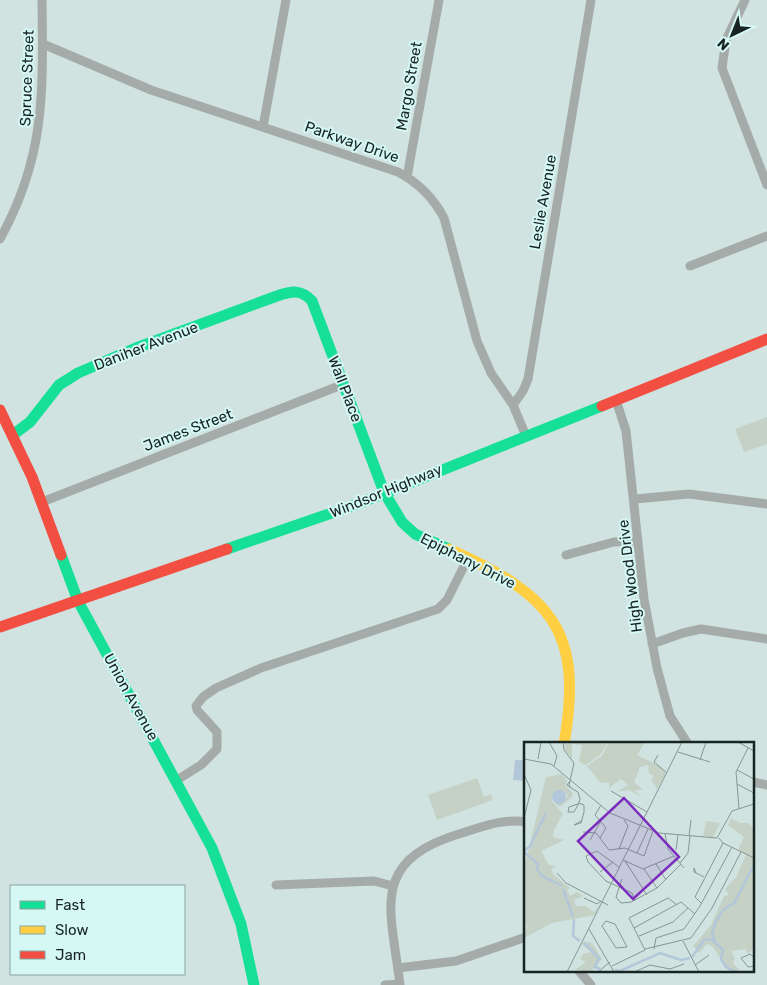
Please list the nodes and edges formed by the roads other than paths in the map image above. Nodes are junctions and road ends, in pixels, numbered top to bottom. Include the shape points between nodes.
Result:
1 (42, 0) edge
2 (286, 0) edge
3 (439, 0) edge
4 (591, 0) edge
5 (745, 0) edge
6 (43, 44) junction
7 (263, 127) junction
8 (407, 177) junction
9 (767, 185) edge
10 (767, 236) edge
11 (0, 239) edge
12 (690, 266) dead end
13 (300, 290) joint
14 (767, 339) edge
15 (344, 384) junction
16 (616, 400) junction
17 (513, 405) junction
18 (0, 410) edge
19 (14, 434) junction
20 (526, 436) junction
21 (384, 492) junction
22 (635, 499) junction
23 (42, 502) junction
24 (767, 504) edge
25 (638, 541) junction
26 (566, 555) dead end
27 (467, 560) junction
28 (78, 601) junction
29 (0, 627) edge
30 (767, 639) edge
31 (652, 644) junction
32 (564, 742) edge
33 (687, 742) edge
34 (177, 780) junction
35 (754, 782) edge
36 (767, 785) edge
37 (524, 822) edge
38 (276, 886) dead end
39 (393, 886) junction
40 (524, 938) edge
41 (398, 968) junction
42 (580, 972) edge
43 (400, 984) edge
44 (254, 985) edge
45 (385, 985) edge
46 (591, 985) edge

1 - 6 street, Spruce Street
2 - 7 street
3 - 8 street, Margo Street
4 - 17 street, Leslie Avenue via 528,379
5 - 9 street via 726,40 722,68
6 - 7 street, Parkway Drive via 151,90
6 - 11 street, Spruce Street via 40,125 34,157 15,211
7 - 8 street, Parkway Drive
8 - 17 street, Parkway Drive via 436,203 444,218 477,341 491,372
10 - 12 street
13 - 15 street, Wall Place via 312,301
13 - 19 street, Daniher Avenue via 78,372 59,385 30,422
14 - 16 street, Windsor Highway
15 - 21 street, Wall Place
15 - 23 street, James Street
16 - 20 street, Windsor Highway
16 - 22 street, High Wood Drive via 626,431
17 - 20 street, Parkway Drive
18 - 19 street, Union Avenue
19 - 23 street, Union Avenue
20 - 21 street, Windsor Highway
21 - 27 street, Epiphany Drive via 408,530
21 - 28 street, Windsor Highway via 275,534
22 - 24 street via 689,494
22 - 25 street, High Wood Drive
23 - 28 street, Union Avenue
25 - 26 street via 614,542
25 - 31 street, High Wood Drive
27 - 32 street, Epiphany Drive via 514,582 538,603 555,625 567,651 571,677 571,705
27 - 34 street via 447,600 438,609 261,668 203,697 196,706 197,710 217,732 217,749 201,765
28 - 29 street, Windsor Highway
28 - 34 street, Union Avenue
30 - 31 street via 701,629
31 - 33 street, High Wood Drive via 670,716
34 - 44 street, Union Avenue via 214,851 236,906 250,956
35 - 36 street
37 - 39 street via 501,822 428,845 410,858
38 - 39 street via 374,881
39 - 41 street via 391,916
40 - 41 street via 456,961
41 - 43 street
42 - 46 street
43 - 45 street

